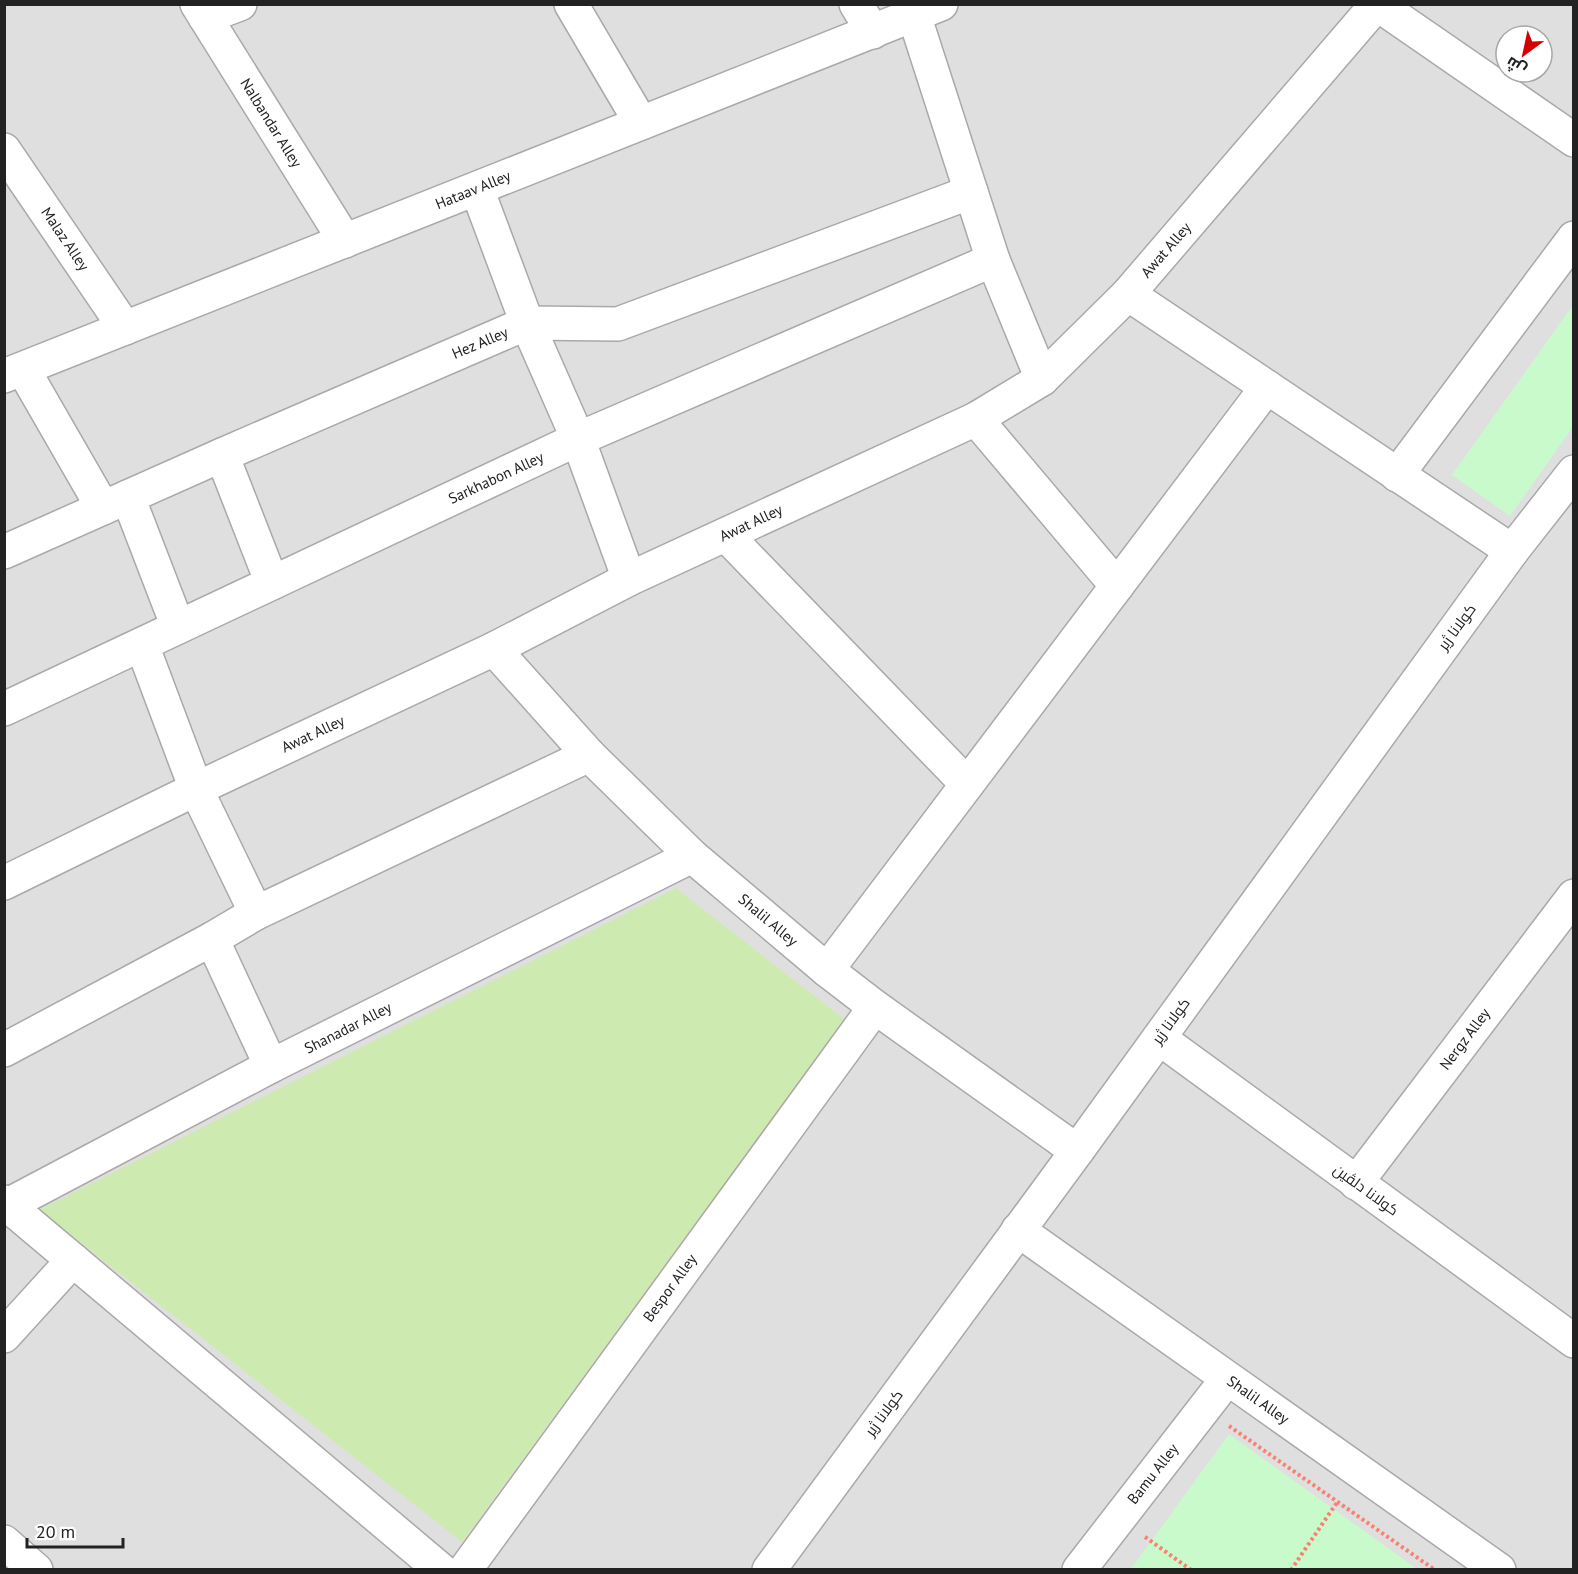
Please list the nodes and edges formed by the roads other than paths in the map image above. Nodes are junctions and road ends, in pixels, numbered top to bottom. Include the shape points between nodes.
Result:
1 (240, 4) edge
2 (571, 4) edge
3 (856, 4) edge
4 (1377, 4) edge
5 (928, 10) edge
6 (201, 11) edge
7 (873, 32) junction
8 (641, 123) junction
9 (1574, 140) edge
10 (4, 150) edge
11 (477, 189) junction
12 (971, 192) junction
13 (1574, 238) edge
14 (345, 241) junction
15 (993, 260) junction
16 (1128, 294) junction
17 (527, 323) junction
18 (126, 328) junction
19 (14, 372) edge
20 (1042, 379) junction
21 (1267, 387) junction
22 (976, 419) junction
23 (578, 439) junction
24 (222, 455) junction
25 (1574, 472) edge
26 (1397, 475) junction
27 (116, 502) junction
28 (726, 535) junction
29 (1512, 551) junction
30 (4, 552) edge
31 (629, 579) junction
32 (272, 583) junction
33 (1117, 586) junction
34 (178, 627) junction
35 (142, 645) junction
36 (494, 649) junction
37 (4, 709) edge
38 (589, 755) junction
39 (967, 784) junction
40 (196, 789) junction
41 (692, 856) junction
42 (4, 883) edge
43 (1574, 896) edge
44 (256, 913) junction
45 (212, 939) junction
46 (827, 970) junction
47 (875, 1008) junction
48 (1159, 1038) junction
49 (4, 1050) edge
50 (271, 1066) junction
51 (1077, 1151) junction
52 (1356, 1183) junction
53 (6, 1204) edge
54 (1018, 1230) junction
55 (72, 1260) junction
56 (4, 1336) edge
57 (1574, 1341) edge
58 (1227, 1379) junction
59 (4, 1542) edge
60 (36, 1569) edge
61 (441, 1569) edge
62 (465, 1569) edge
63 (769, 1569) edge
64 (1079, 1569) edge
65 (1499, 1569) edge

1 - 6 street
2 - 8 street
3 - 7 street
4 - 9 street
4 - 16 street, Awat Alley
5 - 7 street, Hataav Alley
5 - 12 street
6 - 14 street, Nalbandar Alley
7 - 8 street, Hataav Alley
8 - 11 street, Hataav Alley
10 - 18 street, Malaz Alley
11 - 14 street, Hataav Alley
11 - 17 street
12 - 15 street
12 - 17 street, Hez Alley via 618,324
13 - 26 street
14 - 18 street, Hataav Alley
15 - 20 street
15 - 23 street, Sarkhabon Alley
16 - 20 street, Awat Alley
16 - 21 street
17 - 23 street
17 - 24 street, Hez Alley
18 - 19 street, Hataav Alley
19 - 27 street
20 - 22 street, Awat Alley
21 - 26 street
21 - 33 street
22 - 28 street, Awat Alley
22 - 33 street
23 - 31 street
23 - 32 street, Sarkhabon Alley
24 - 27 street, Hez Alley
24 - 32 street
25 - 29 street, کولانا ژیر
26 - 29 street
27 - 30 street, Hez Alley
27 - 34 street
28 - 31 street, Awat Alley
28 - 39 street
29 - 48 street, کولانا ژیر
31 - 36 street, Awat Alley
32 - 34 street, Sarkhabon Alley
33 - 39 street
34 - 35 street, Sarkhabon Alley
35 - 37 street, Sarkhabon Alley
35 - 40 street
36 - 38 street, Shalil Alley
36 - 40 street, Awat Alley
38 - 41 street, Shalil Alley
38 - 44 street
39 - 46 street
40 - 42 street, Awat Alley
40 - 44 street
41 - 46 street, Shalil Alley
41 - 50 street, Shanadar Alley
43 - 52 street, Nergz Alley
44 - 45 street
45 - 49 street
45 - 50 street
46 - 47 street, Shalil Alley
47 - 51 street, Shalil Alley
47 - 62 street, Bespor Alley
48 - 51 street, کولانا ژیر
48 - 52 street, کولانا دلڤین
50 - 53 street, Shanadar Alley
51 - 54 street, کولانا ژیر
52 - 57 street, کولانا دلڤین
53 - 55 street
54 - 58 street, Shalil Alley
54 - 63 street, کولانا ژیر
55 - 56 street
55 - 61 street
58 - 64 street, Bamu Alley
58 - 65 street, Shalil Alley
59 - 60 street

